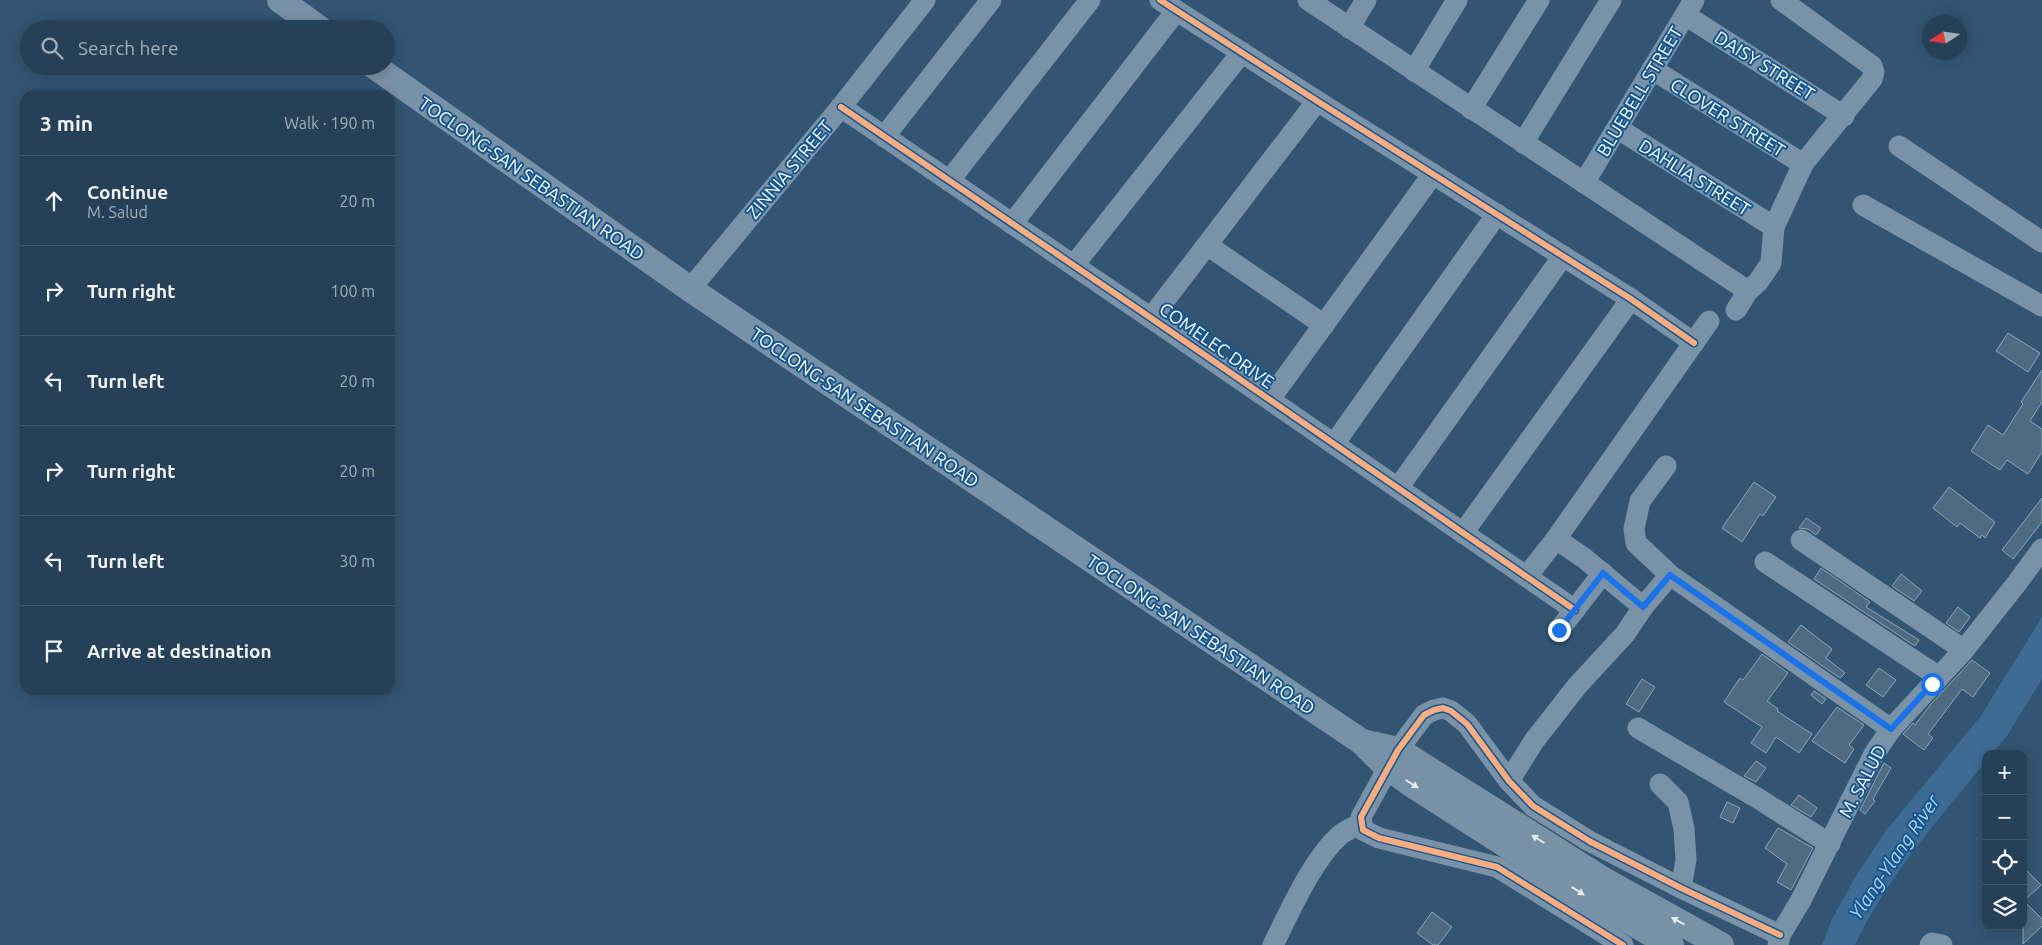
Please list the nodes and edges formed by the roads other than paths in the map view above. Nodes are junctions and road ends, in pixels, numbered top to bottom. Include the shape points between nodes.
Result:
1 (280, 0) edge
2 (925, 0) edge
3 (991, 0) edge
4 (1090, 0) edge
5 (1308, 0) edge
6 (1366, 0) edge
7 (1457, 0) edge
8 (1540, 0) edge
9 (1611, 0) edge
10 (1781, 0) edge
11 (1168, 5) edge
12 (1690, 8) edge
13 (308, 20) edge
14 (1349, 28) junction
15 (1242, 52) junction
16 (1652, 69) junction
17 (1414, 71) junction
18 (387, 75) edge
19 (1317, 101) junction
20 (841, 107) junction
21 (1471, 109) junction
22 (1844, 116) junction
23 (1617, 128) junction
24 (884, 136) junction
25 (1523, 143) junction
26 (1899, 146) dead end
27 (1803, 164) junction
28 (1433, 174) junction
29 (949, 181) junction
30 (1584, 183) junction
31 (1863, 205) dead end
32 (1496, 214) junction
33 (1012, 224) junction
34 (1774, 227) junction
35 (2042, 242) edge
36 (1207, 245) junction
37 (1563, 256) junction
38 (1074, 265) junction
39 (690, 289) junction
40 (1748, 291) junction
41 (1631, 299) junction
42 (2042, 306) edge
43 (1736, 310) dead end
44 (1151, 318) junction
45 (1709, 321) dead end
46 (1324, 325) junction
47 (1694, 343) junction
48 (1270, 399) junction
49 (1334, 444) junction
50 (1666, 466) dead end
51 (1398, 488) junction
52 (1464, 533) junction
53 (1556, 539) junction
54 (1800, 540) dead end
55 (2042, 548) edge
56 (1765, 562) dead end
57 (1603, 573) junction
58 (1670, 575) junction
59 (1526, 576) junction
60 (1643, 607) junction
61 (1575, 610) junction
62 (1559, 630) dead end
63 (1964, 650) junction
64 (1940, 677) junction
65 (1638, 728) dead end
66 (1891, 729) junction
67 (1392, 758) junction
68 (1510, 781) junction
69 (1660, 784) dead end
70 (1361, 823) junction
71 (1830, 844) junction
72 (1681, 888) junction
73 (1779, 940) edge
74 (1273, 945) edge
75 (1623, 945) edge
76 (1671, 945) edge
77 (1721, 945) edge
78 (1930, 945) edge
79 (1942, 945) edge

1 - 13 main road
2 - 20 street, ZINNIA STREET
3 - 24 street
4 - 29 street
5 - 14 street
6 - 14 street
7 - 17 street
8 - 21 street
9 - 25 street
10 - 22 street via 1872,66 1872,79
11 - 15 street
11 - 33 street
12 - 16 street, BLUEBELL STREET
12 - 22 street, DAISY STREET
14 - 17 street
15 - 19 street
15 - 38 street
16 - 23 street, BLUEBELL STREET
16 - 27 street, CLOVER STREET
17 - 21 street
18 - 39 main road, TOCLONG-SAN SEBASTIAN ROAD
19 - 28 street
19 - 36 street
20 - 24 street, COMELEC DRIVE
20 - 39 street, ZINNIA STREET
21 - 25 street
22 - 27 street
23 - 30 street, BLUEBELL STREET
23 - 34 street, DAHLIA STREET
24 - 29 street, COMELEC DRIVE
25 - 30 street
26 - 35 street
27 - 34 street
28 - 32 street
28 - 46 street
29 - 33 street, COMELEC DRIVE
30 - 40 street
31 - 42 street
32 - 37 street
32 - 49 street
33 - 38 street, COMELEC DRIVE
34 - 40 street via 1770,263
36 - 44 street
36 - 46 street
37 - 41 street
37 - 51 street
38 - 44 street, COMELEC DRIVE
39 - 67 main road, TOCLONG-SAN SEBASTIAN ROAD via 1362,742
40 - 43 street
41 - 47 street
41 - 52 street
44 - 48 street, COMELEC DRIVE
45 - 47 street
46 - 48 street
47 - 53 street
48 - 49 street, COMELEC DRIVE
49 - 51 street, COMELEC DRIVE
50 - 58 street via 1640,501 1634,529 1636,543
51 - 52 street, COMELEC DRIVE
52 - 59 street, COMELEC DRIVE
53 - 57 street
53 - 59 street
54 - 63 street
55 - 63 street, M. SALUD
56 - 64 street
57 - 60 street
57 - 61 street
58 - 60 street
58 - 66 street
59 - 61 street, COMELEC DRIVE
60 - 68 street via 1625,634 1577,686 1534,741
61 - 62 street
63 - 64 street, M. SALUD
64 - 66 street, M. SALUD
65 - 71 street
66 - 71 street, M. SALUD via 1874,754
67 - 68 street via 1424,715 1443,708 1467,724
67 - 70 street via 1361,817
67 -> 76 main road via 1589,898
77 -> 67 main road
68 - 72 street via 1533,806 1589,841
69 - 72 street via 1678,802 1684,829 1686,860
70 - 74 street via 1342,833 1329,845 1300,891
70 - 75 street via 1363,830 1379,838 1497,867
71 - 73 street, M. SALUD
72 - 73 street
78 - 79 street

